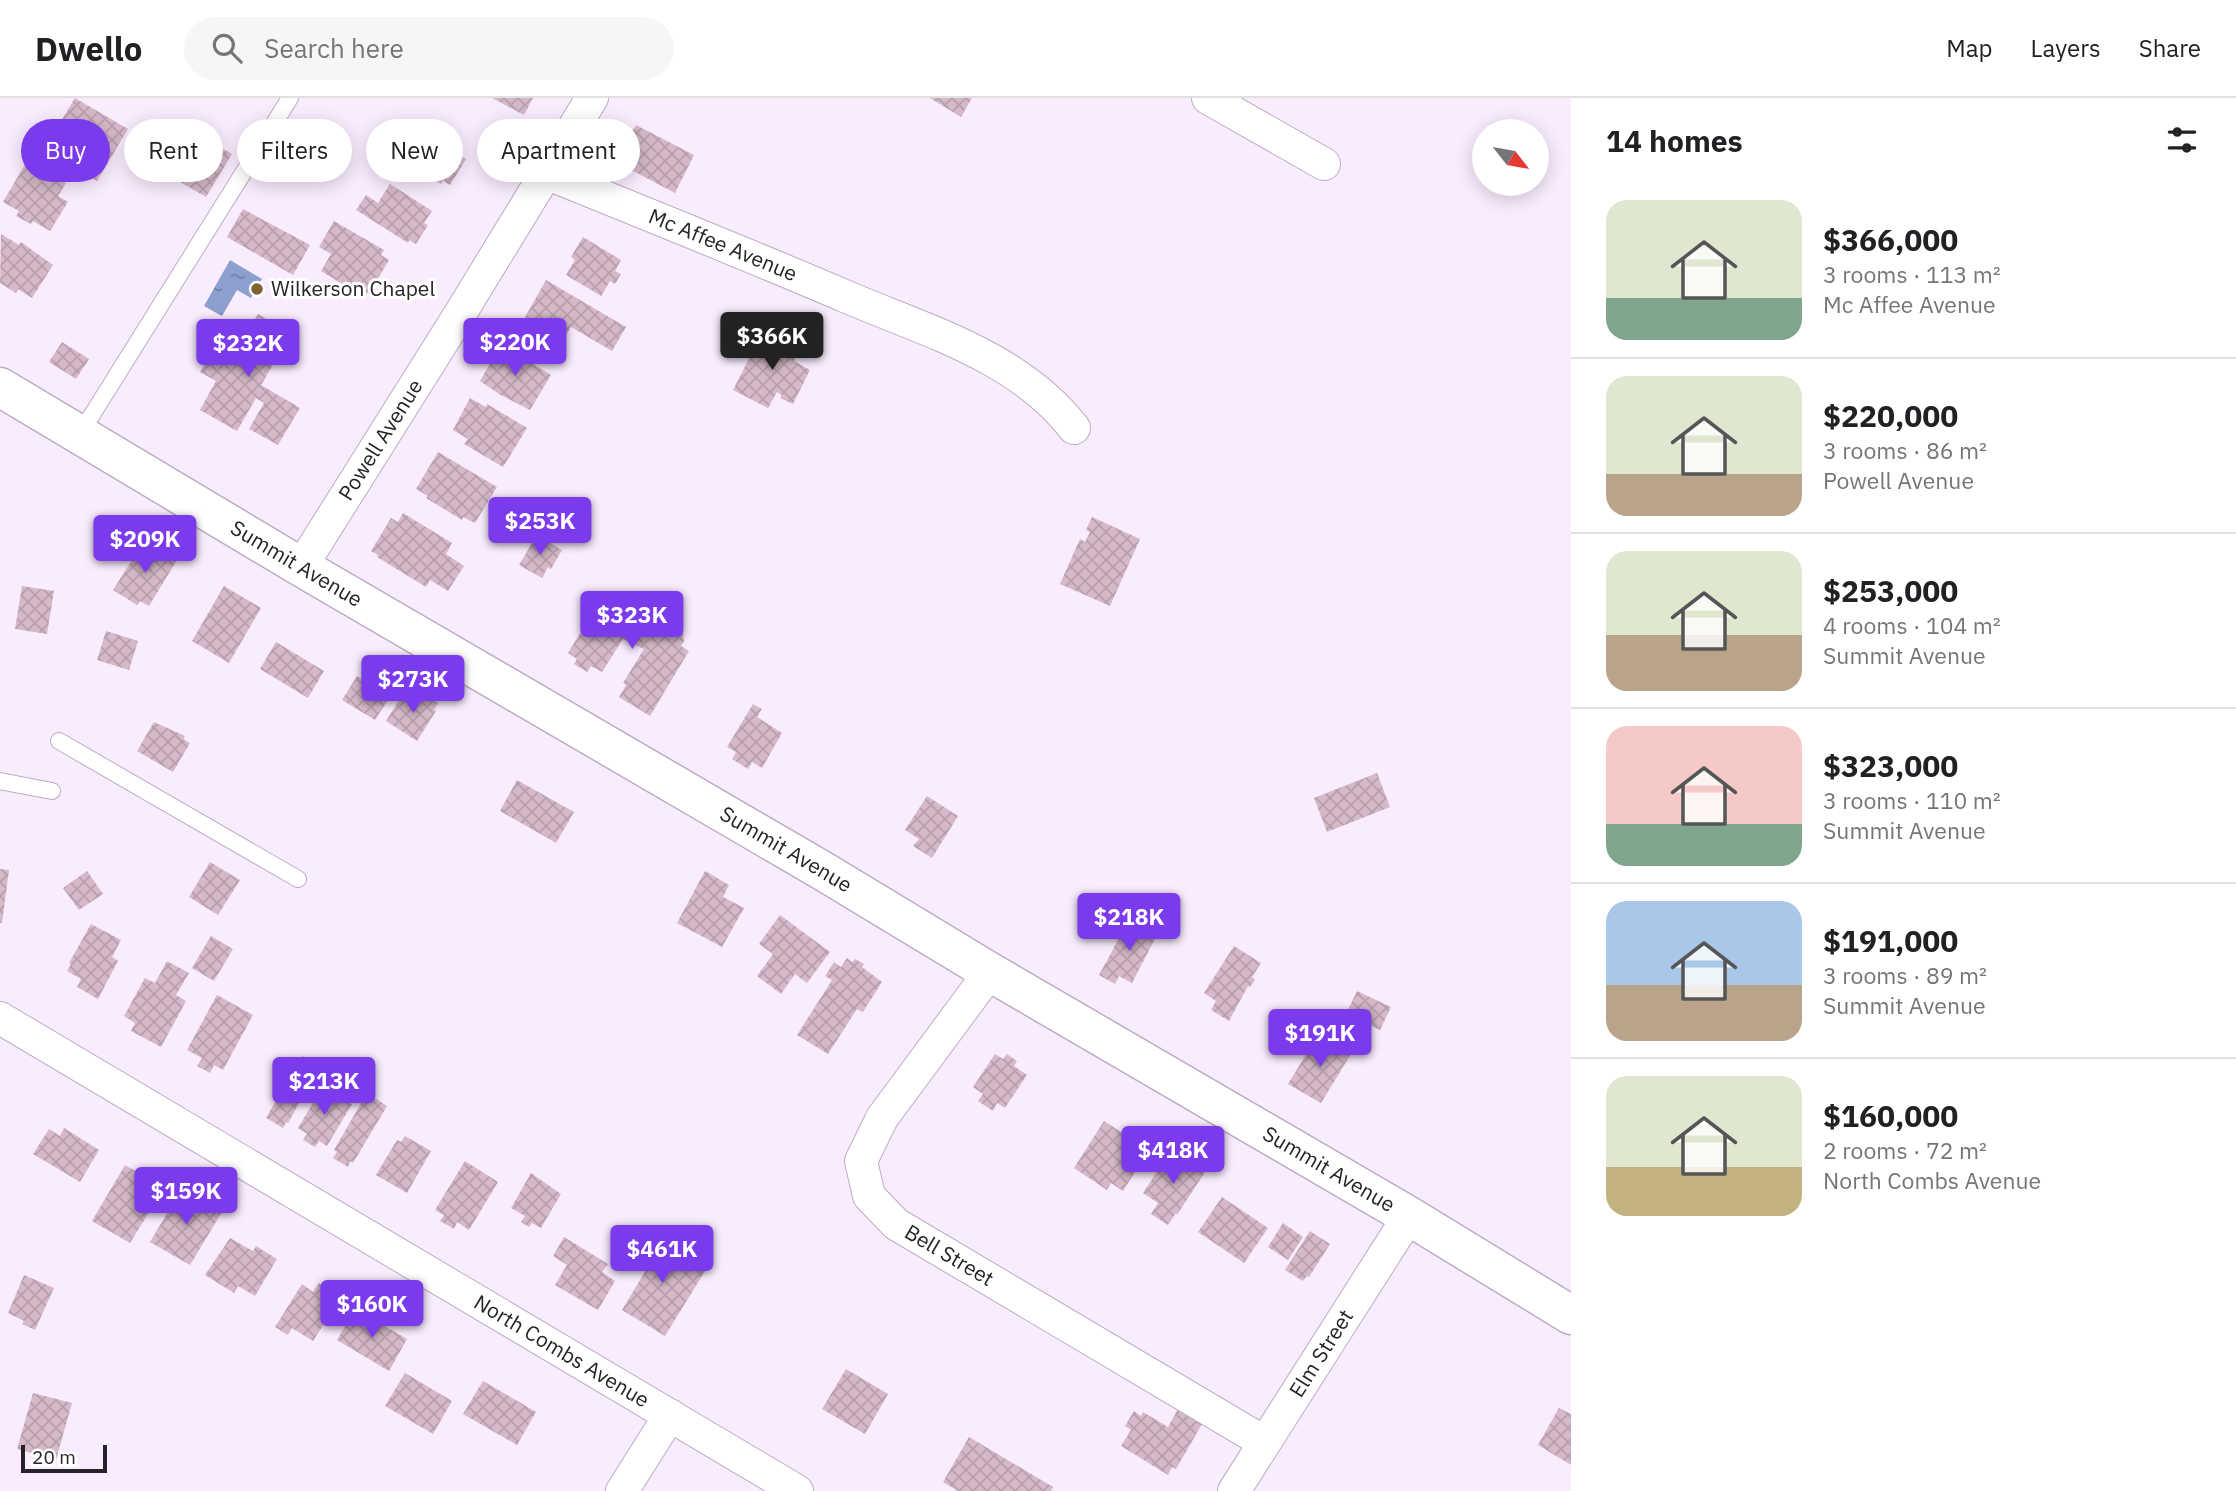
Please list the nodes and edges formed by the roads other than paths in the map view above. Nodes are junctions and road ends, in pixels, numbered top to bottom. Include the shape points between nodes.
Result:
1 (290, 98) edge
2 (592, 98) edge
3 (1208, 98) edge
4 (579, 119) edge
5 (1324, 164) dead end
6 (541, 182) edge
7 (568, 182) edge
8 (0, 387) edge
9 (1074, 428) dead end
10 (80, 435) junction
11 (301, 567) junction
12 (59, 741) dead end
13 (0, 781) edge
14 (52, 791) dead end
15 (298, 879) dead end
16 (990, 972) junction
17 (0, 1018) edge
18 (1409, 1216) junction
19 (1571, 1315) edge
20 (670, 1415) junction
21 (1264, 1442) junction
22 (622, 1491) edge
23 (797, 1491) edge
24 (1234, 1491) edge

1 - 10 lane
2 - 4 street, Powell Avenue
3 - 5 street
6 - 11 street, Powell Avenue
7 - 9 street, Mc Affee Avenue via 995,360 1032,384
8 - 10 street, Summit Avenue
10 - 11 street, Summit Avenue
11 - 16 street, Summit Avenue
12 - 15 lane
13 - 14 lane
16 - 18 street, Summit Avenue
16 - 21 street, Bell Street via 882,1118 861,1161 869,1196 896,1224
17 - 20 street, North Combs Avenue
18 - 19 street, Summit Avenue
18 - 21 street, Elm Street
20 - 22 street
20 - 23 street, North Combs Avenue
21 - 24 street, Elm Street

